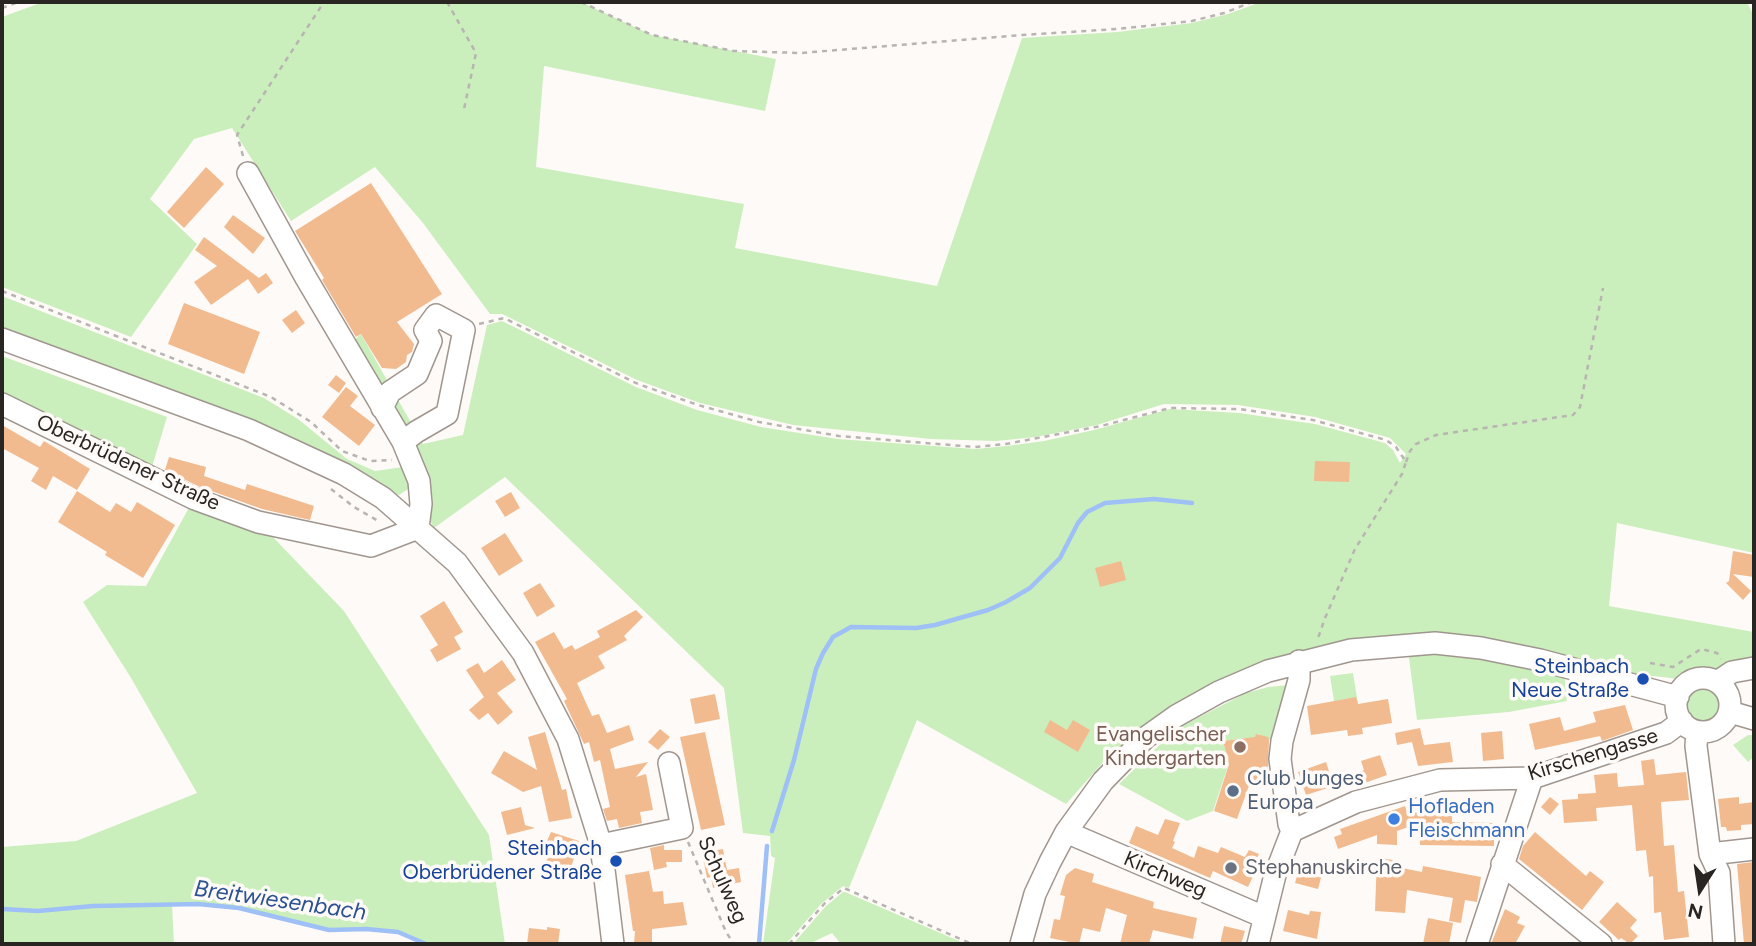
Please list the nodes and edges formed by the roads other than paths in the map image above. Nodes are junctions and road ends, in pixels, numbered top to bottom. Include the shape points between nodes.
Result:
1 (248, 173) road end
2 (2, 339) edge
3 (2, 404) edge
4 (382, 408) junction
5 (406, 450) junction
6 (418, 528) junction
7 (1307, 659) junction
8 (1754, 668) edge
9 (1725, 677) junction
10 (1678, 696) junction
11 (1730, 712) junction
12 (1754, 719) edge
13 (1690, 726) junction
14 (669, 763) dead end
15 (1532, 778) junction
16 (1292, 831) junction
17 (1066, 832) junction
18 (601, 845) junction
19 (1746, 849) edge
20 (1710, 854) junction
21 (1502, 864) junction
22 (1264, 918) junction
23 (613, 944) edge
24 (1021, 944) edge
25 (1258, 944) edge
26 (1477, 944) edge
27 (1601, 944) edge
28 (1724, 944) edge

1 - 4 street
2 - 6 street via 304,454 342,488
3 - 6 street, Oberbrüdener Straße via 195,499 258,522 370,546
4 - 5 street
4 - 5 street via 390,392 417,374 431,341 425,330 436,315 464,330 447,414
5 - 6 street via 419,481
6 - 18 street via 457,564 523,653 568,738
7 - 10 street via 1414,644 1481,648
7 - 16 street via 1280,759
7 - 17 street via 1219,692 1175,716 1145,738 1103,781
8 - 9 street
9 - 10 street via 1696,679
9 - 11 street
10 - 13 street via 1677,712
11 - 12 street
11 - 13 street via 1714,729
13 - 15 street, Kirschengasse
13 - 20 street
14 - 18 street via 682,828
15 - 16 street, Kirschengasse via 1440,779 1356,802
15 - 21 street
16 - 22 street
17 - 22 street, Kirchweg
17 - 24 street via 1035,894
18 - 23 street
19 - 20 street
20 - 28 street via 1719,873
21 - 26 street
21 - 27 street
22 - 25 street

